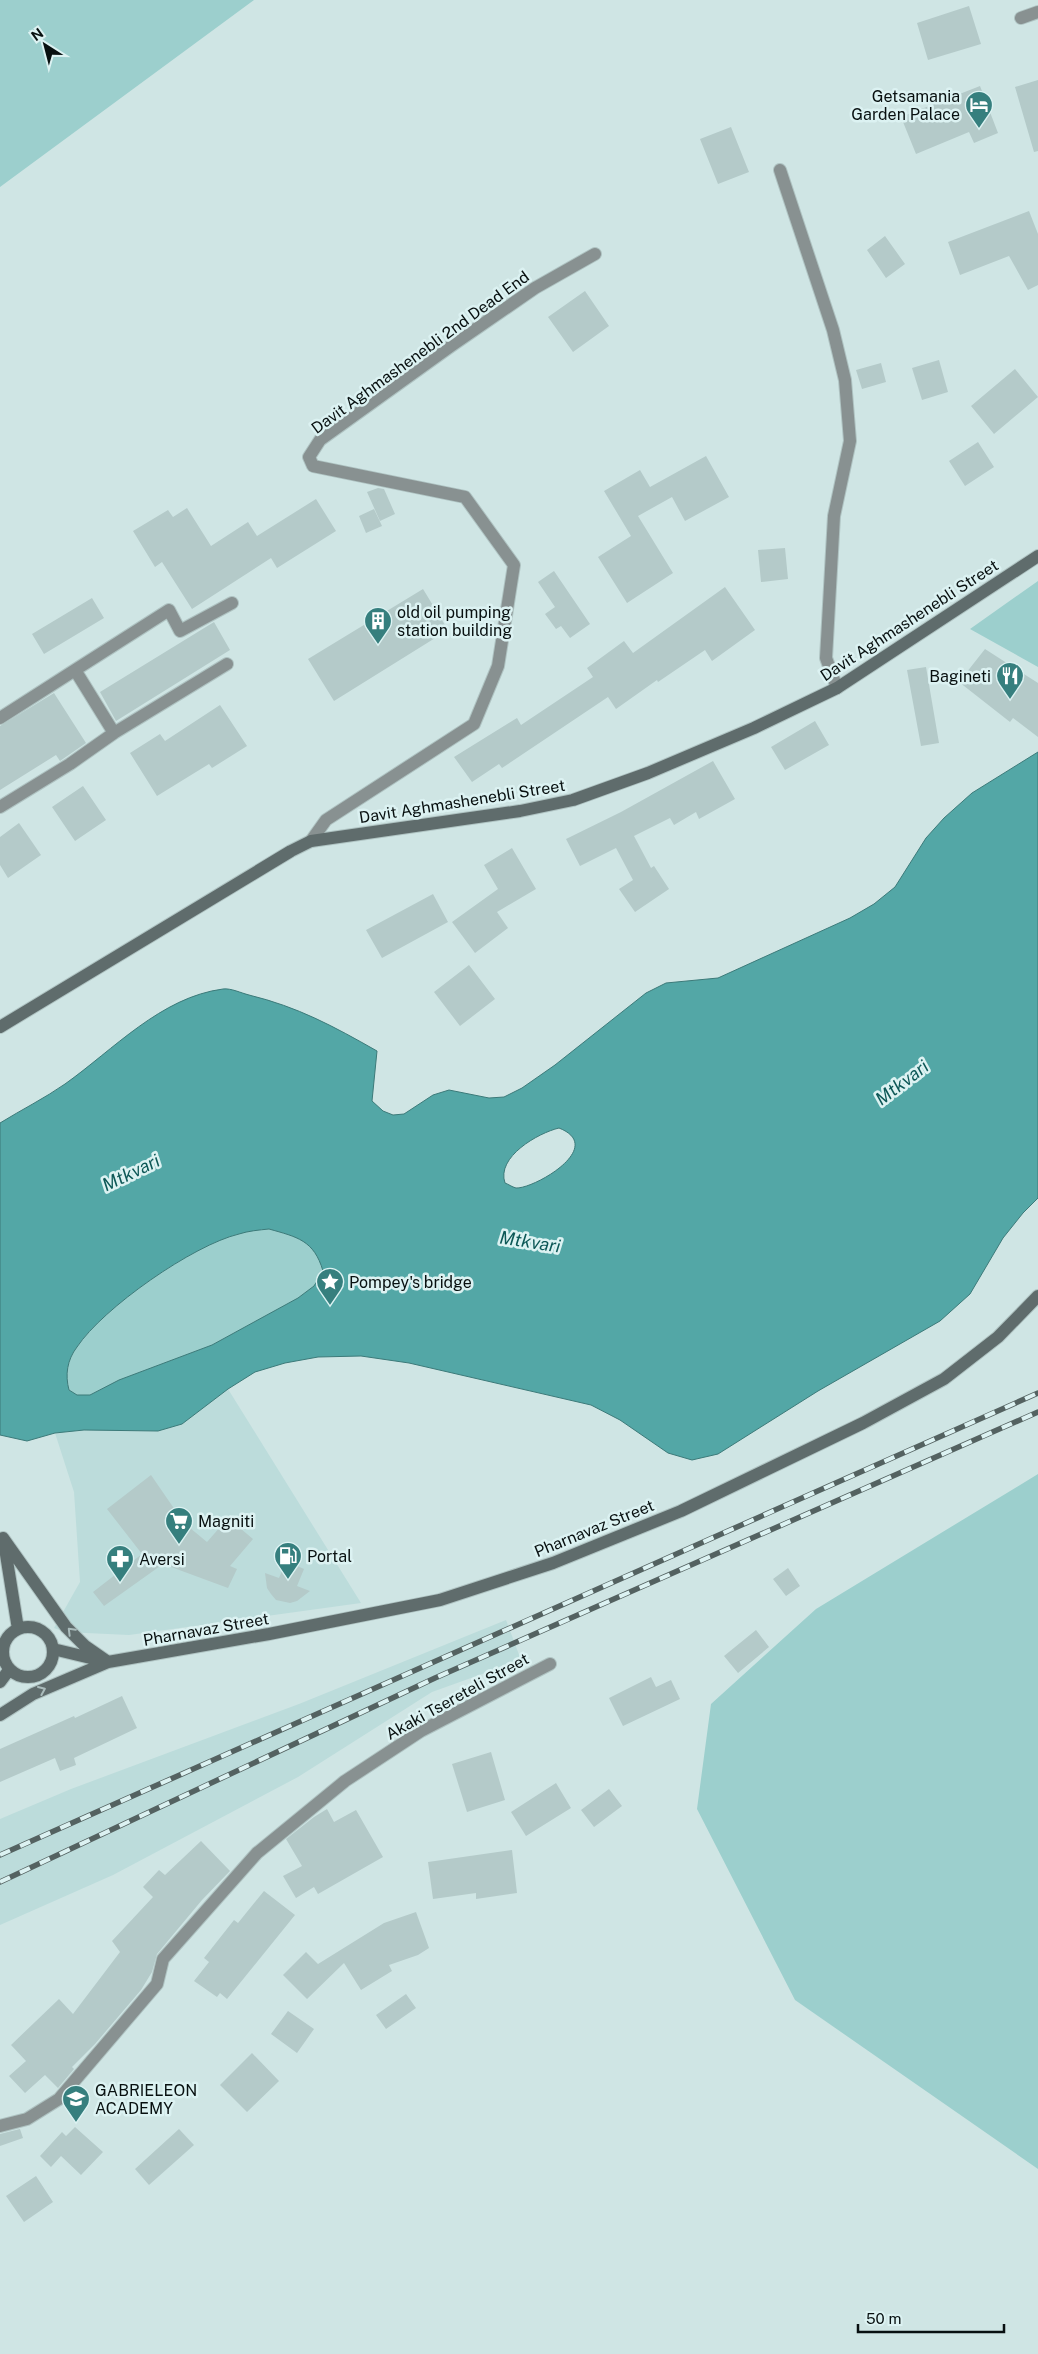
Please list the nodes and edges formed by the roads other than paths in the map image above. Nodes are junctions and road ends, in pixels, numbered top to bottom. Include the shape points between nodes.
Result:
1 (1038, 12) edge
2 (1021, 18) dead end
3 (780, 170) dead end
4 (595, 254) dead end
5 (1038, 556) edge
6 (232, 603) dead end
7 (227, 664) dead end
8 (76, 670) junction
9 (838, 688) junction
10 (0, 718) edge
11 (114, 734) junction
12 (0, 807) edge
13 (311, 841) junction
14 (0, 1028) edge
15 (1038, 1296) edge
16 (2, 1535) edge
17 (0, 1555) edge
18 (18, 1629) junction
19 (53, 1649) junction
20 (108, 1662) junction
21 (550, 1664) dead end
22 (9, 1670) junction
23 (0, 1682) edge
24 (0, 1715) edge
25 (0, 2126) edge

1 - 2 street
3 - 9 street via 833,330 845,380 850,441 834,516 826,658
4 - 13 street, Davit Aghmashenebli 2nd Dead End via 535,288 451,346 320,440 309,457 313,466 465,497 514,565 498,666 474,724 326,820
5 - 9 main road, Davit Aghmashenebli Street
6 - 8 street via 180,631 169,610
7 - 11 street
8 - 10 street
8 - 11 street
9 - 13 main road, Davit Aghmashenebli Street via 701,751 573,800 520,812
11 - 12 street
13 - 14 main road, Davit Aghmashenebli Street
15 - 20 main road, Pharnavaz Street via 998,1337 944,1379 863,1424 681,1511 553,1563 440,1600
16 - 17 main road
16 - 18 main road
20 -> 16 main road via 66,1627
18 - 19 main road via 41,1631
18 - 22 main road via 6,1639 3,1647 4,1663
19 - 20 main road
19 - 22 main road via 50,1665 38,1676 23,1677
24 -> 20 main road via 33,1694
21 - 25 street, Akaki Tsereteli Street via 420,1731 345,1781 257,1853 163,1959 157,1984 59,2099 27,2119
22 - 23 main road

